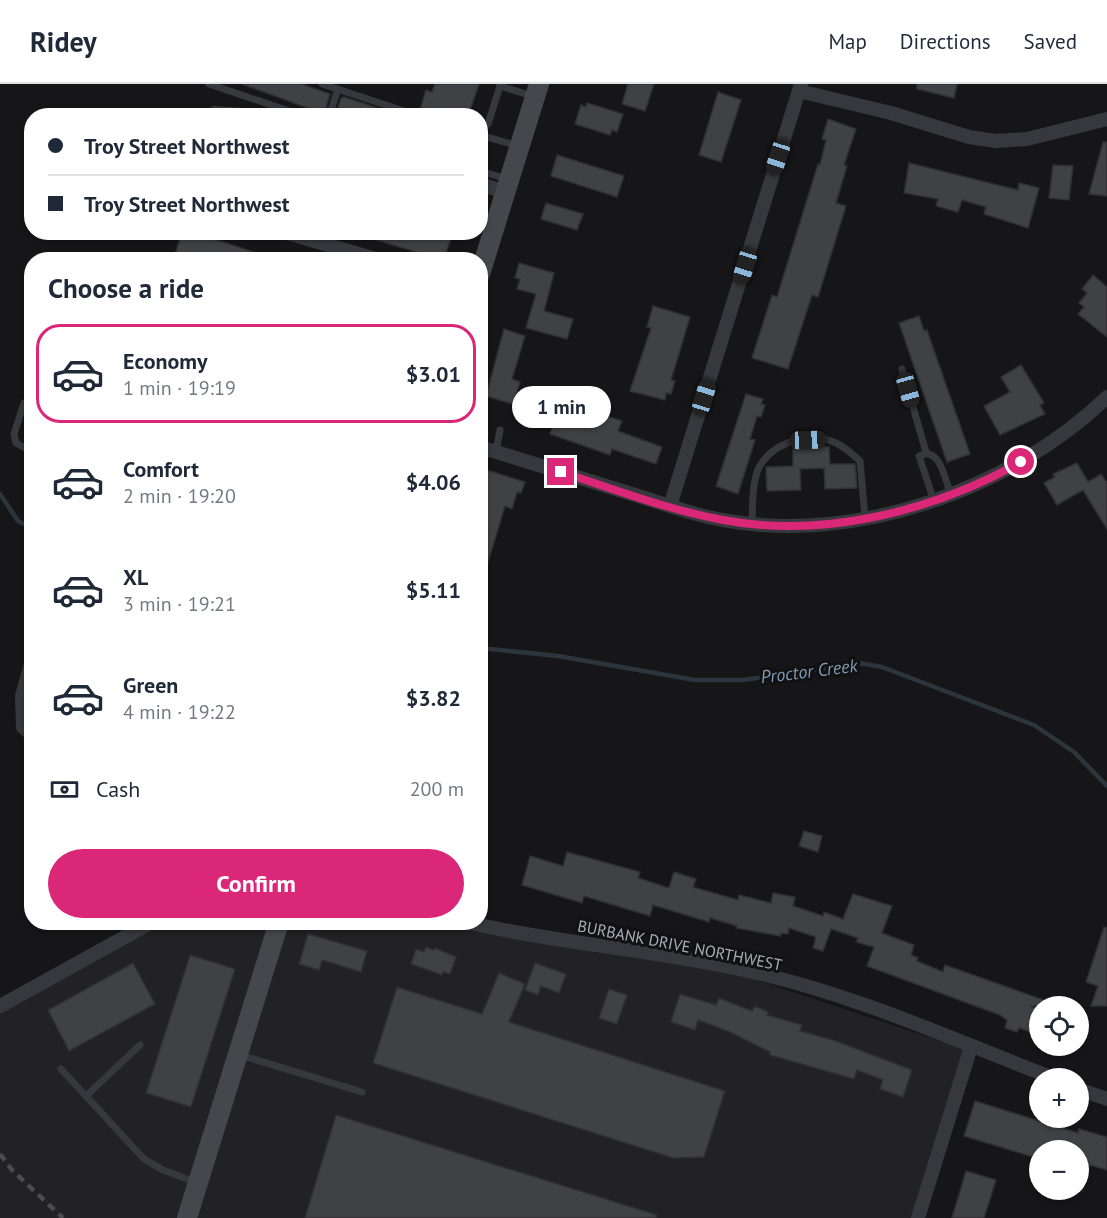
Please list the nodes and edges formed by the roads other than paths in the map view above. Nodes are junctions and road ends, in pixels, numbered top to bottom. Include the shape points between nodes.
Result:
1 (209, 84) edge
2 (322, 84) edge
3 (500, 85) edge
4 (800, 88) edge
5 (338, 89) junction
6 (537, 90) edge
7 (280, 108) edge
8 (332, 108) edge
9 (395, 108) edge
10 (1107, 119) edge
11 (488, 124) dead end
12 (488, 137) edge
13 (519, 147) junction
14 (488, 175) edge
15 (488, 185) edge
16 (507, 186) junction
17 (311, 240) edge
18 (352, 252) edge
19 (487, 252) edge
20 (902, 369) dead end
21 (1107, 397) edge
22 (24, 403) dead end
23 (500, 430) dead end
24 (24, 448) edge
25 (488, 450) edge
26 (496, 452) junction
27 (926, 452) junction
28 (951, 495) junction
29 (934, 501) junction
30 (670, 506) junction
31 (865, 517) junction
32 (752, 524) junction
33 (24, 689) edge
34 (24, 727) edge
35 (488, 927) edge
36 (138, 930) edge
37 (274, 930) edge
38 (0, 1006) edge
39 (140, 1045) dead end
40 (971, 1047) junction
41 (238, 1054) junction
42 (61, 1069) dead end
43 (1029, 1069) edge
44 (362, 1092) dead end
45 (1089, 1093) edge
46 (86, 1096) junction
47 (1107, 1099) edge
48 (198, 1183) junction
49 (186, 1218) edge
50 (918, 1218) edge

1 - 7 lane
2 - 5 lane
3 - 6 lane
3 - 11 lane
4 - 10 street via 969,137 996,141 1027,139
4 - 30 street
5 - 8 lane
5 - 9 lane
6 - 13 main road
12 - 13 lane
13 - 16 main road
14 - 16 lane
15 - 16 street
16 - 19 main road
17 - 18 street
20 - 27 lane
21 - 28 street via 1087,417 1037,453
22 - 24 lane via 14,434 16,443
23 - 26 lane
25 - 26 street
26 - 30 street
27 - 28 lane via 937,458
27 - 29 lane via 919,456
28 - 29 street
29 - 31 street
30 - 32 street
31 - 32 street via 817,524
31 - 32 lane via 860,461 827,439 789,440 762,462 753,493
33 - 34 street
35 - 40 street, BURBANK DRIVE NORTHWEST via 754,972 859,1004
36 - 38 street
37 - 41 main road
39 - 46 lane
40 - 43 street, BURBANK DRIVE NORTHWEST
40 - 50 street
41 - 44 lane
41 - 48 main road
42 - 46 lane
45 - 47 street
46 - 48 lane via 144,1159
48 - 49 main road

